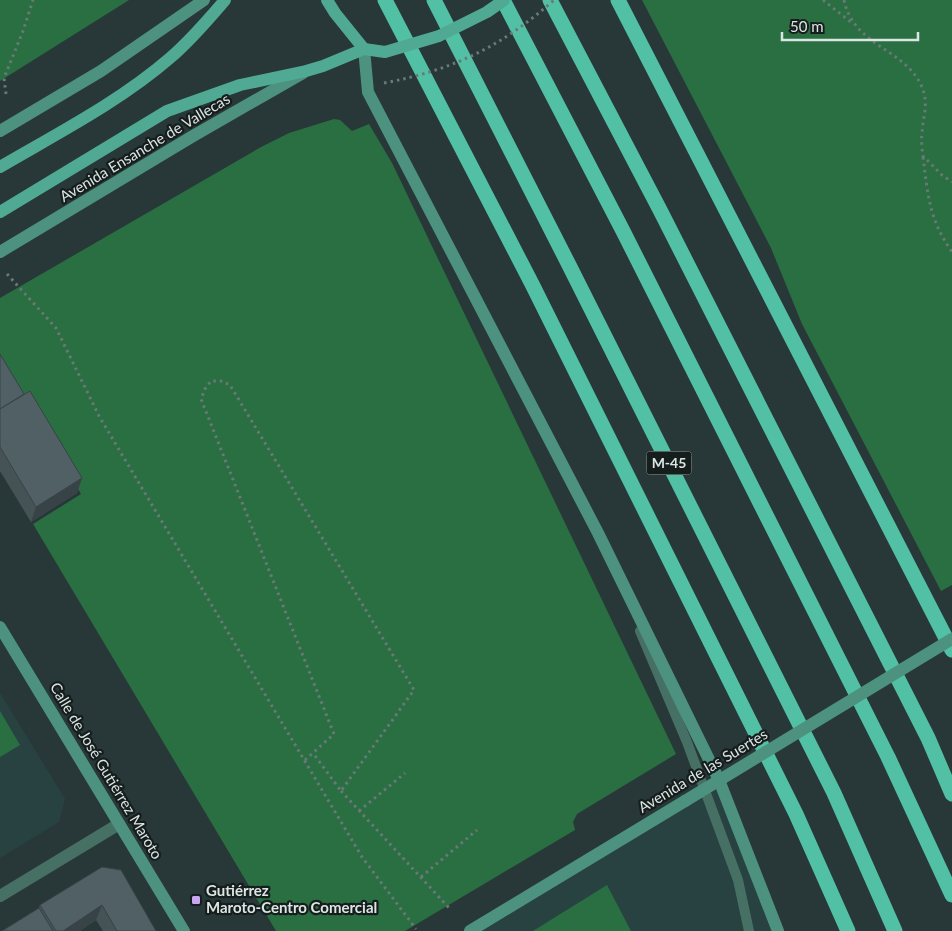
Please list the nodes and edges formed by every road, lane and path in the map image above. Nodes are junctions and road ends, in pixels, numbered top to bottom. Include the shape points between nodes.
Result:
1 (33, 0) edge
2 (204, 0) edge
3 (225, 0) edge
4 (326, 0) edge
5 (385, 0) edge
6 (434, 0) edge
7 (503, 0) edge
8 (552, 0) edge
9 (618, 0) edge
10 (823, 0) edge
11 (844, 0) edge
12 (855, 25) junction
13 (364, 49) junction
14 (306, 71) junction
15 (384, 83) dead end
16 (6, 94) dead end
17 (0, 131) edge
18 (923, 156) junction
19 (0, 167) edge
20 (952, 182) edge
21 (0, 212) edge
22 (0, 252) edge
23 (952, 252) edge
24 (7, 274) dead end
25 (598, 533) junction
26 (0, 627) edge
27 (952, 639) edge
28 (952, 650) edge
29 (313, 753) junction
30 (305, 760) junction
31 (405, 774) dead end
32 (341, 791) junction
33 (952, 794) edge
34 (359, 811) junction
35 (119, 824) junction
36 (477, 830) dead end
37 (421, 877) junction
38 (952, 895) edge
39 (0, 896) edge
40 (450, 909) dead end
41 (416, 929) dead end
42 (184, 931) edge
43 (470, 931) edge
44 (749, 931) edge
45 (778, 931) edge
46 (848, 931) edge
47 (895, 931) edge

1 - 16 path via 4,78
2 - 17 street via 101,71
3 - 19 main road via 170,58 117,99
4 - 13 main road
5 - 46 highway via 536,293 792,805
6 - 47 highway, M-45 via 834,792
7 - 13 main road, Avenida Ensanche de Vallecas, bridge via 487,12 439,36 385,52
7 - 38 highway via 883,748
8 - 15 path, bridge via 510,34 481,51 416,77
8 - 33 highway via 923,730
9 - 28 highway
10 - 12 path
11 - 12 path via 846,11
12 - 18 path via 872,42 914,72 927,106 922,134
13 - 14 main road, Avenida Ensanche de Vallecas
13 - 25 street via 368,92
14 - 21 main road, Avenida Ensanche de Vallecas via 240,85 167,111
14 - 22 street, Avenida Ensanche de Vallecas
18 - 20 path
18 - 23 path via 930,210 940,235
24 - 30 path via 56,328 99,416
25 - 44 lane via 688,742 738,880
25 - 45 street via 719,780
26 - 35 street, Calle de José Gutiérrez Maroto
27 - 43 street, Avenida de las Suertes, bridge
29 - 30 path
29 - 32 path
29 - 32 path via 334,734 201,399 212,381 230,385 414,690
30 - 41 path via 362,857
31 - 34 path
32 - 34 path
34 - 37 path
35 - 39 street
35 - 42 street, Calle de José Gutiérrez Maroto
36 - 37 path
37 - 40 path

